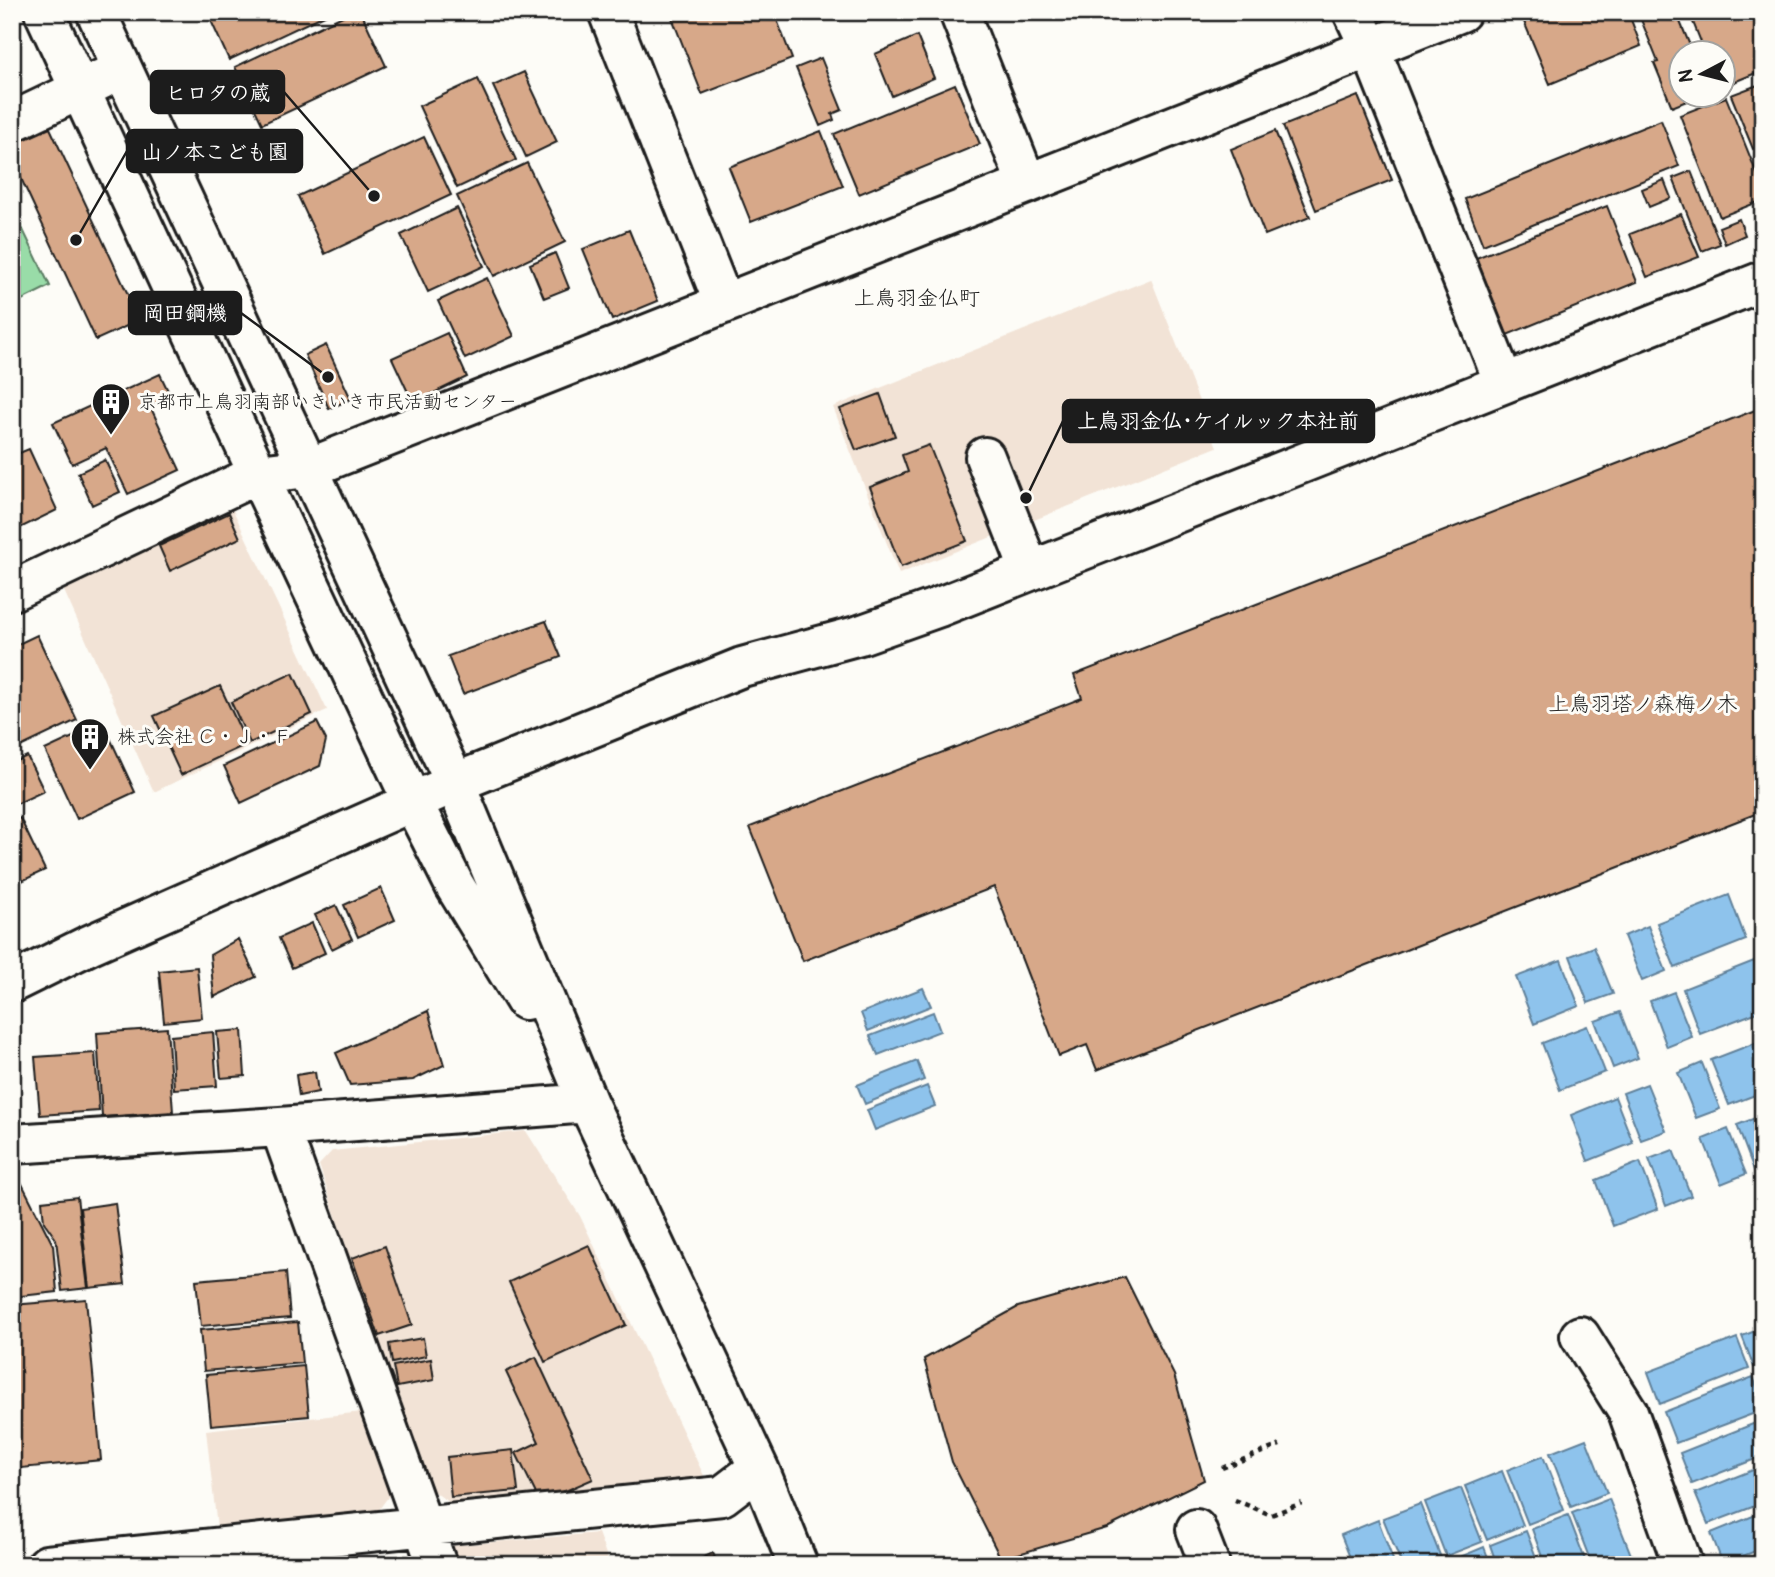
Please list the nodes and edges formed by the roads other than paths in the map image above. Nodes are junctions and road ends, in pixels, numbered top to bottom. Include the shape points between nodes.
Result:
1 (44, 12) edge
2 (96, 12) edge
3 (608, 12) edge
4 (959, 12) edge
5 (1353, 12) edge
6 (1461, 12) edge
7 (1370, 48) junction
8 (122, 70) junction
9 (79, 90) junction
10 (12, 122) edge
11 (1027, 184) junction
12 (1763, 281) edge
13 (724, 304) junction
14 (1504, 383) junction
15 (985, 457) dead end
16 (309, 468) junction
17 (258, 474) junction
18 (1030, 570) junction
19 (12, 591) edge
20 (455, 783) junction
21 (412, 801) junction
22 (12, 984) edge
23 (588, 1103) junction
24 (280, 1127) junction
25 (12, 1144) edge
26 (1580, 1336) dead end
27 (760, 1471) junction
28 (425, 1527) junction
29 (1196, 1529) dead end
30 (108, 1562) edge
31 (47, 1565) edge
32 (437, 1565) edge
33 (798, 1565) edge
34 (1210, 1565) edge
35 (1683, 1565) edge

1 - 9 street
2 - 8 street
3 - 13 street
4 - 11 street
5 - 7 street
6 - 7 street
7 - 11 street
7 - 14 street
8 - 9 street
8 - 16 street
9 - 10 street
9 - 17 street
11 - 13 street
12 - 14 street
13 - 16 street
14 - 18 street
15 - 18 street
16 - 17 street
16 - 20 street
17 - 19 street
17 - 21 street
18 - 20 street via 860,635 742,667
20 - 21 street
20 - 23 street
21 - 22 street
21 - 23 street via 456,886
23 - 24 street
23 - 27 street
24 - 25 street
24 - 28 street
26 - 35 street via 1628,1412
27 - 28 street via 722,1496
27 - 33 street
28 - 30 street
28 - 32 street
29 - 34 street
30 - 31 street

